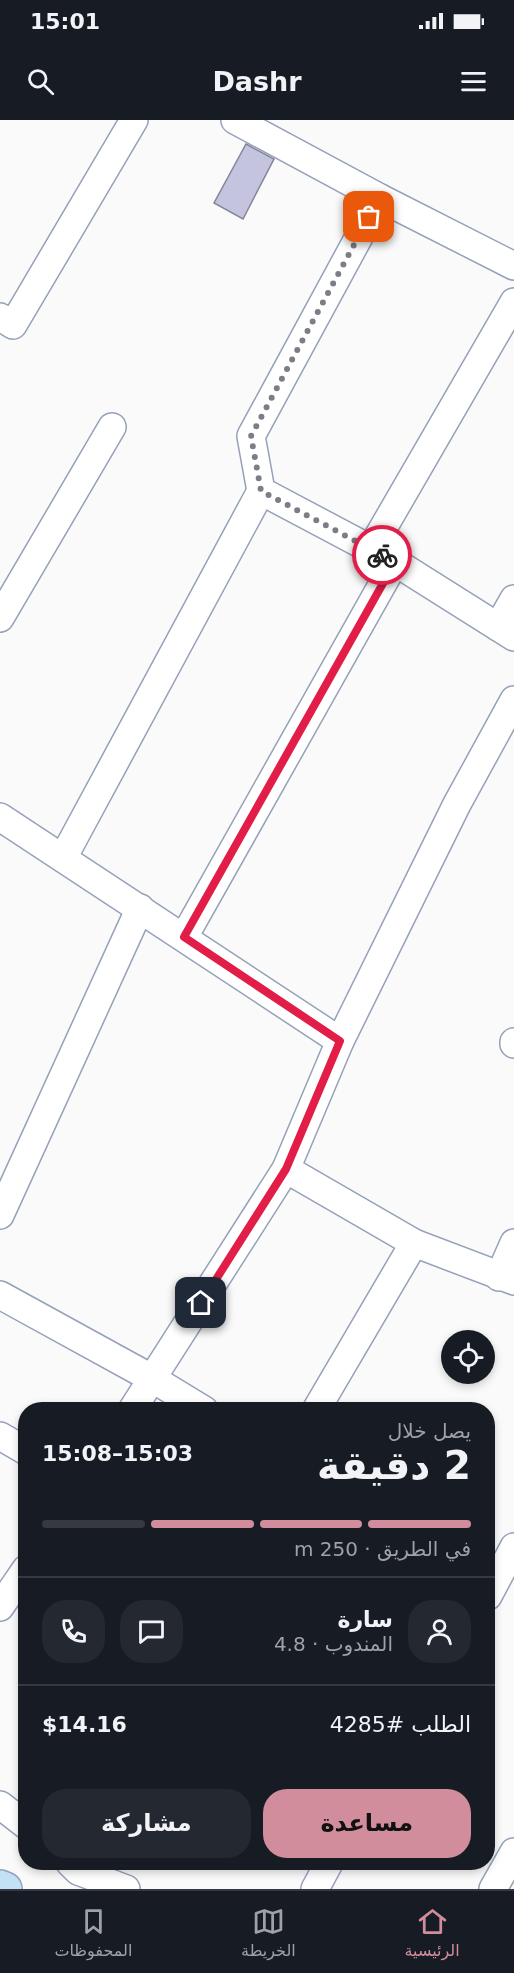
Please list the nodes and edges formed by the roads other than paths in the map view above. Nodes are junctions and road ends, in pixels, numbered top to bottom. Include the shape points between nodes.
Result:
1 (134, 120) edge
2 (235, 120) edge
3 (380, 198) junction
4 (514, 266) edge
5 (514, 303) edge
6 (0, 317) edge
7 (112, 427) dead end
8 (261, 491) junction
9 (371, 549) junction
10 (395, 562) junction
11 (514, 599) edge
12 (0, 618) edge
13 (506, 632) edge
14 (514, 700) edge
15 (0, 817) edge
16 (63, 858) junction
17 (140, 908) junction
18 (184, 937) junction
19 (340, 1041) junction
20 (286, 1169) junction
21 (0, 1215) edge
22 (414, 1243) junction
23 (514, 1243) edge
24 (507, 1279) edge
25 (0, 1295) edge
26 (153, 1379) junction
27 (137, 1402) edge
28 (191, 1402) edge
29 (321, 1402) edge
30 (0, 1436) edge
31 (18, 1446) edge
32 (514, 1547) edge
33 (18, 1581) edge
34 (496, 1591) edge
35 (0, 1607) edge
36 (0, 1805) edge
37 (18, 1819) edge
38 (514, 1852) edge
39 (77, 1870) edge
40 (325, 1870) edge
41 (0, 1887) edge
42 (5, 1889) edge
43 (126, 1889) edge
44 (315, 1889) edge
45 (493, 1889) edge

1 - 6 street via 13,325
2 - 3 street
3 - 4 street
3 - 8 street via 251,436
5 - 9 street
7 - 12 street
8 - 9 street
8 - 16 street
9 - 10 street
10 - 13 street
10 - 18 street
11 - 13 street
14 - 19 street via 457,804
15 - 16 street
16 - 17 street
17 - 18 street
17 - 21 street
18 - 19 street
19 - 20 street
20 - 22 street
20 - 26 street
22 - 24 street
22 - 29 street
23 - 24 street
25 - 26 street
26 - 27 street
26 - 28 street
30 - 31 street
32 - 34 street
33 - 35 street
36 - 37 street
38 - 45 street
39 - 43 street
40 - 44 street
41 - 42 main road

